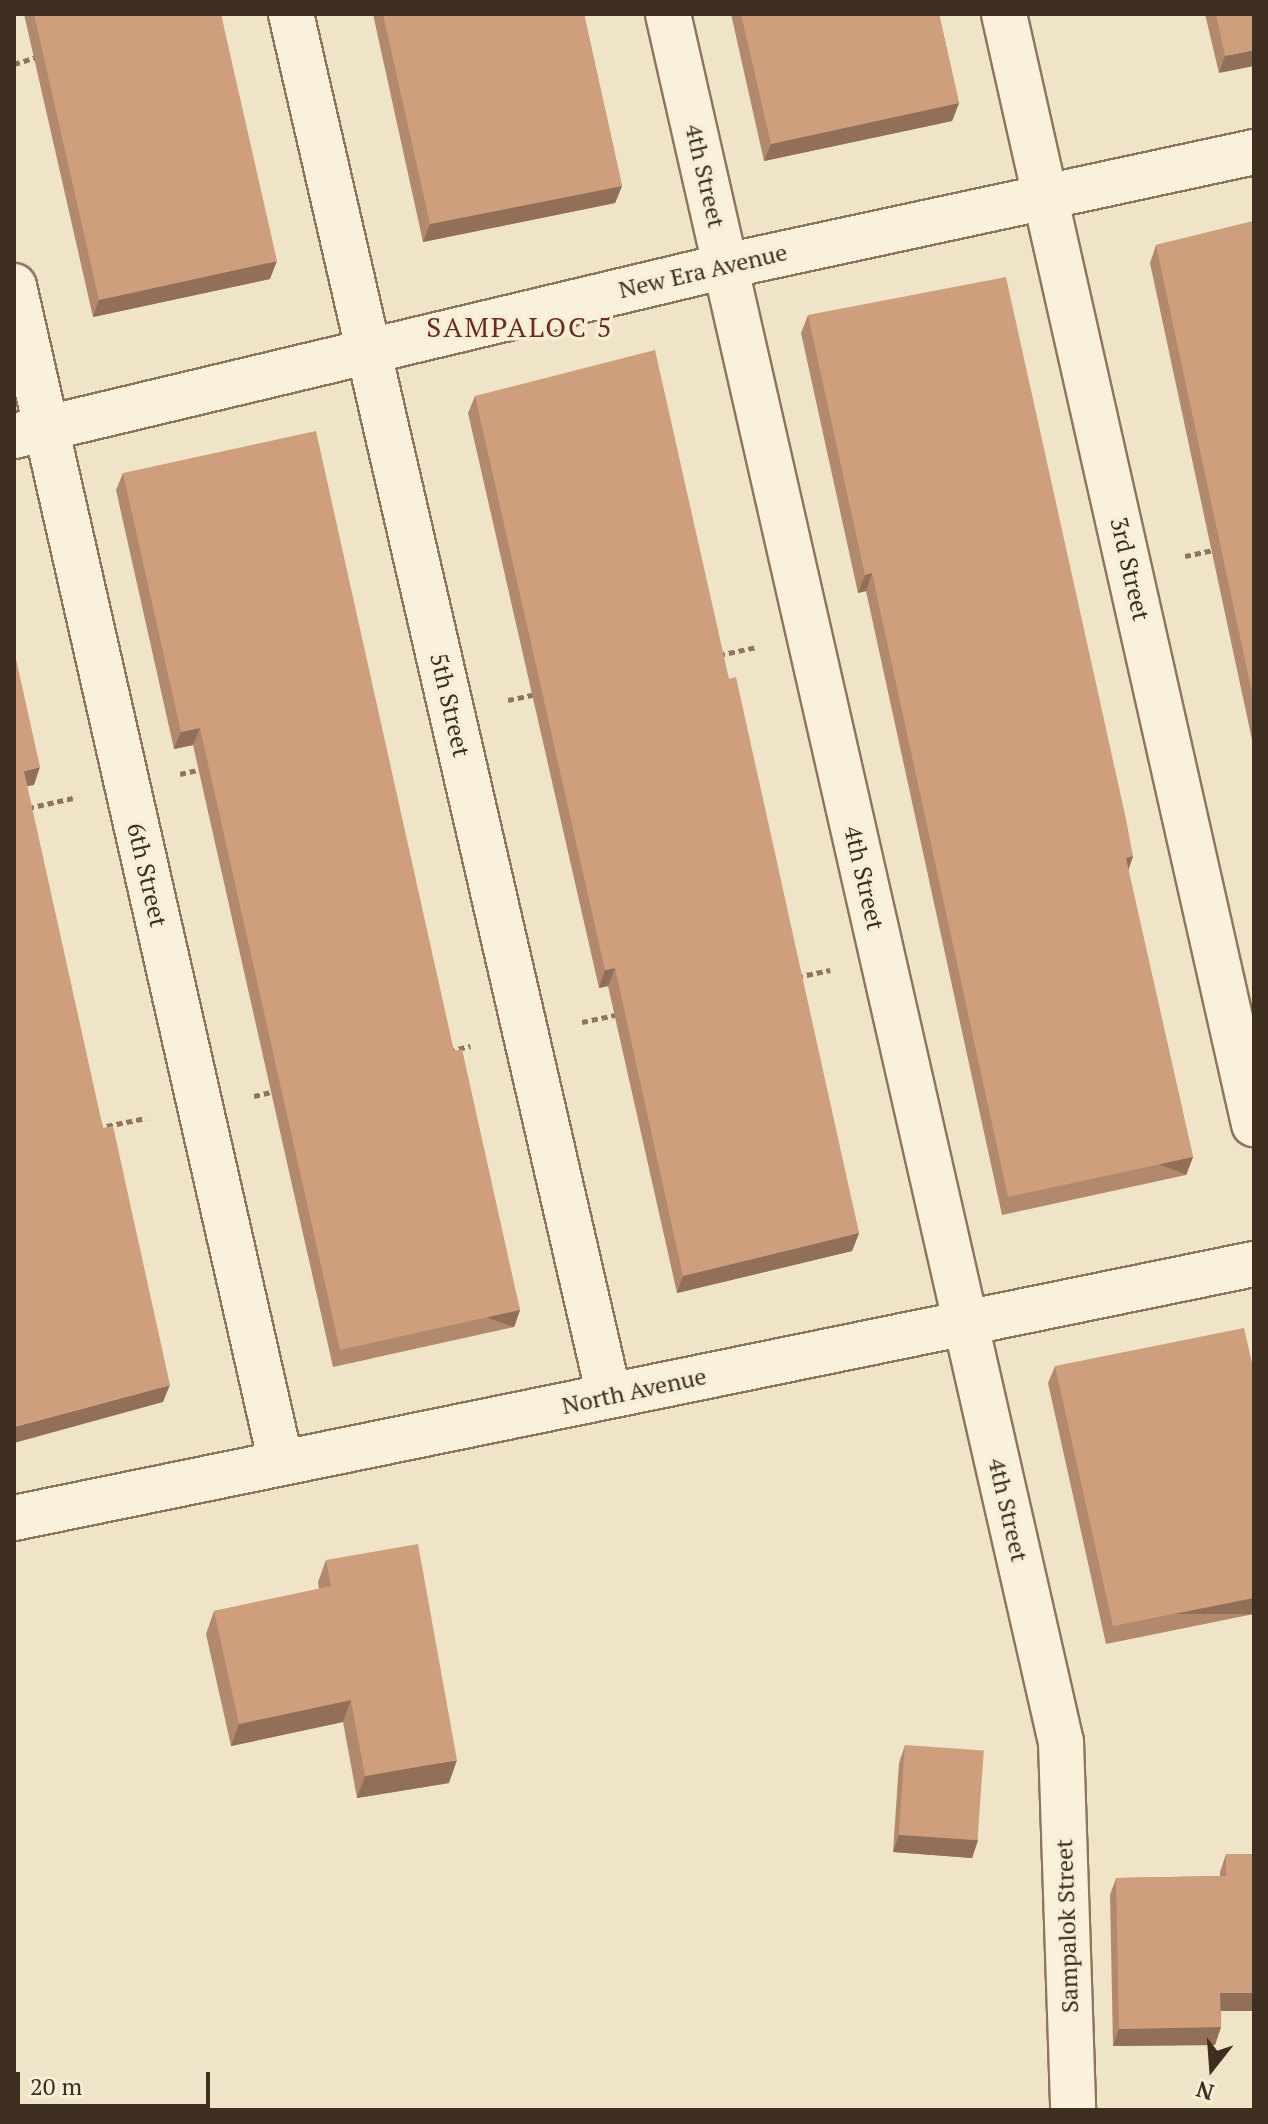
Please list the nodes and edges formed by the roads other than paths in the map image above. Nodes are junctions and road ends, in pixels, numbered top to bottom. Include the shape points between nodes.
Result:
1 (291, 14) edge
2 (668, 14) edge
3 (1004, 14) edge
4 (1254, 152) edge
5 (1045, 194) junction
6 (726, 266) junction
7 (14, 286) edge
8 (368, 348) junction
9 (30, 432) edge
10 (1254, 1124) edge
11 (1254, 1264) edge
12 (966, 1322) junction
13 (609, 1396) junction
14 (281, 1463) junction
15 (14, 1518) edge
16 (1061, 1742) joint
17 (1073, 2110) edge

1 - 8 street, 5th Street
2 - 6 street, 4th Street
3 - 5 street, 3rd Street
4 - 5 street, New Era Avenue
5 - 6 street, New Era Avenue
5 - 10 street, 3rd Street
6 - 8 street, New Era Avenue
6 - 12 street, 4th Street
7 - 9 street, 6th Street
8 - 9 street, New Era Avenue
8 - 13 street, 5th Street
9 - 14 street, 6th Street via 127,786
11 - 12 street, North Avenue
12 - 13 street, North Avenue
12 - 16 street, 4th Street
13 - 14 street, North Avenue
14 - 15 street, North Avenue
16 - 17 street, Sampalok Street

